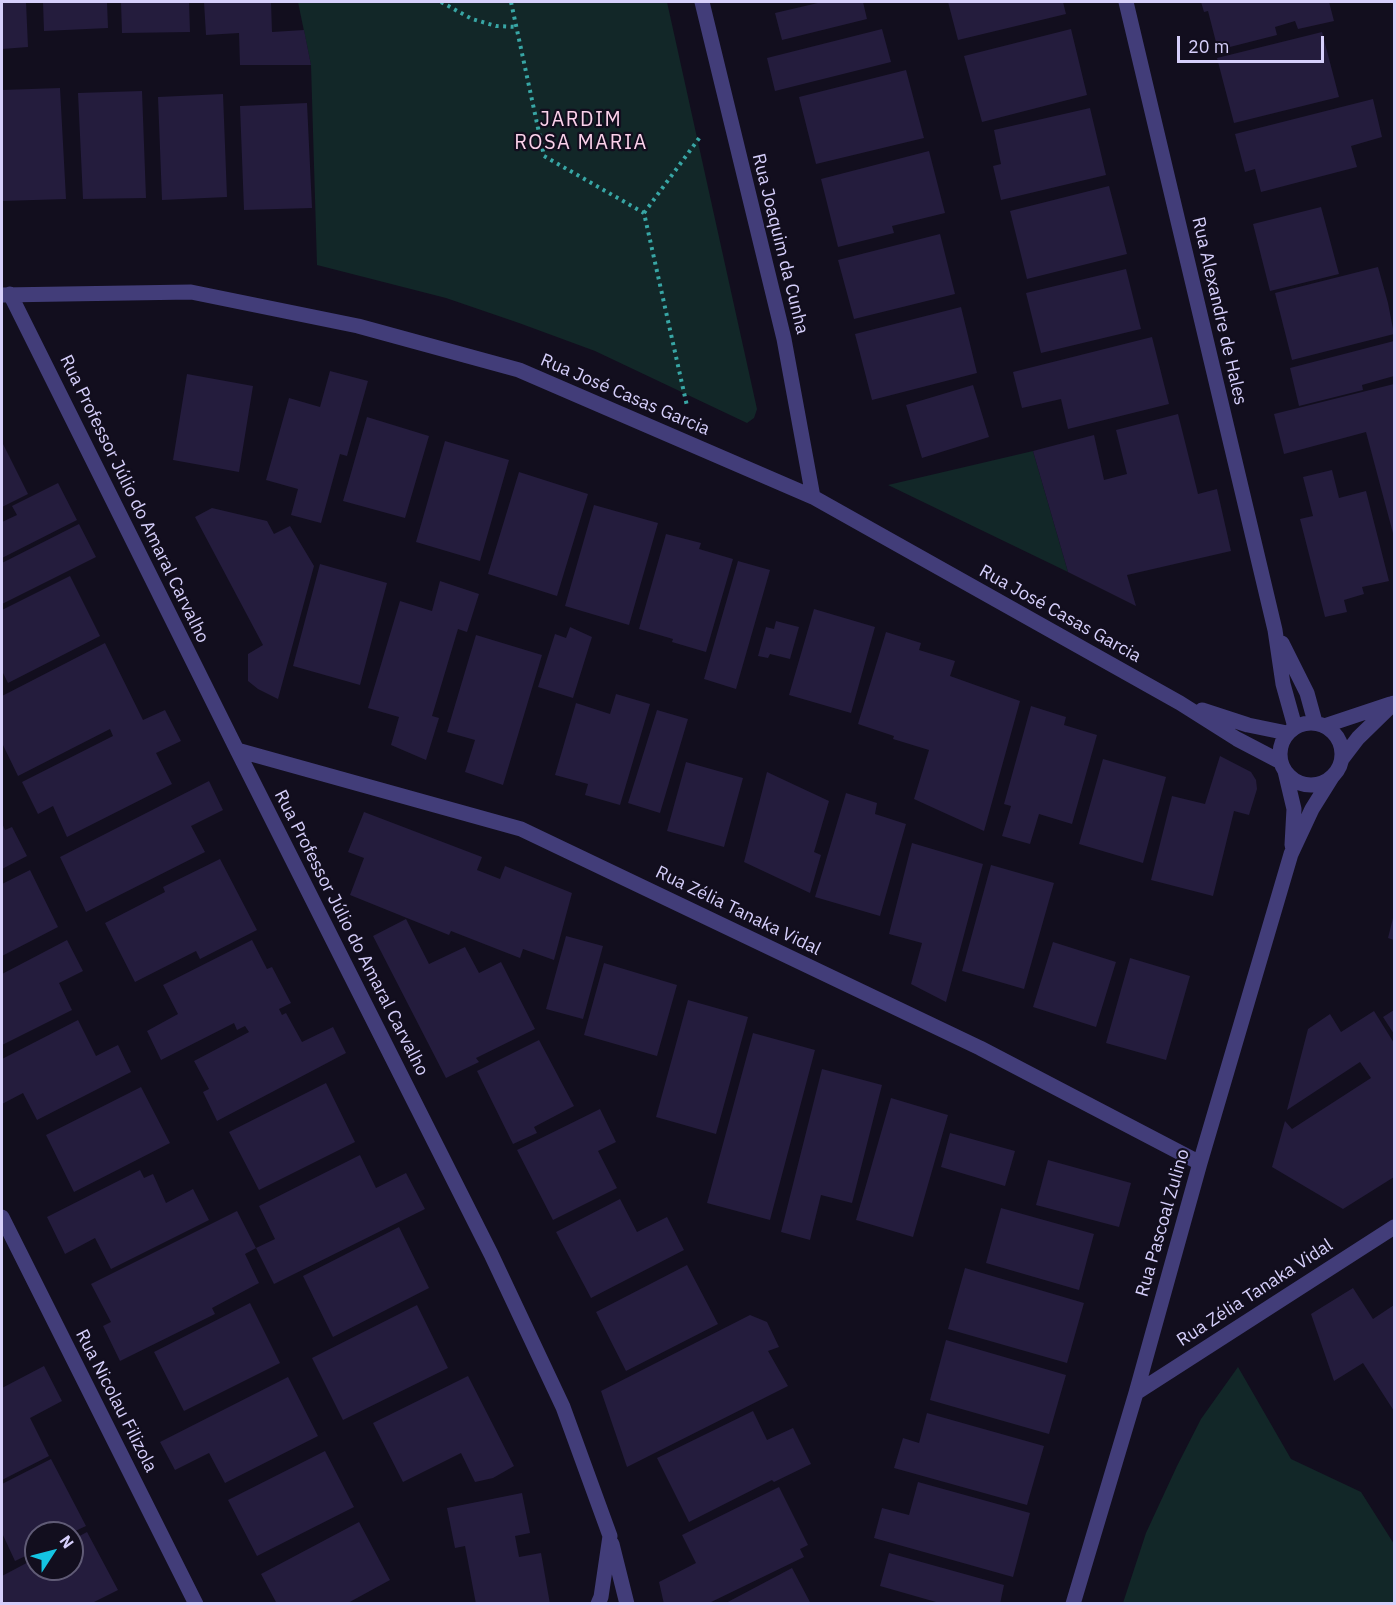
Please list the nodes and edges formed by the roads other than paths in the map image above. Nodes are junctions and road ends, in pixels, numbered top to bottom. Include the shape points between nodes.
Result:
1 (702, 2) edge
2 (1126, 2) edge
3 (6, 294) edge
4 (813, 497) junction
5 (1275, 630) junction
6 (1395, 702) edge
7 (1180, 703) junction
8 (1320, 724) junction
9 (1291, 730) junction
10 (237, 750) junction
11 (1342, 759) junction
12 (1283, 766) junction
13 (1332, 777) junction
14 (1291, 854) junction
15 (1200, 1162) junction
16 (2, 1216) edge
17 (1395, 1227) edge
18 (1136, 1393) junction
19 (610, 1536) junction
20 (196, 1604) edge
21 (598, 1604) edge
22 (627, 1604) edge
23 (1073, 1604) edge

1 - 4 street, Rua Joaquim da Cunha via 784,339
2 - 5 street, Rua Alexandre de Hales
3 - 4 street, Rua José Casas Garcia via 191,292 358,326 519,370
3 - 10 street, Rua Professor Júlio do Amaral Carvalho
4 - 7 street, Rua José Casas Garcia
5 - 8 street, Rua Alexandre de Hales
5 - 9 street, Rua Alexandre de Hales
6 - 8 street
6 - 11 street
7 - 9 street, Rua José Casas Garcia via 1248,725
7 - 12 street, Rua José Casas Garcia
8 - 9 street via 1304,723
8 - 11 street via 1338,740
9 - 12 street via 1282,741
10 - 15 street, Rua Zélia Tanaka Vidal via 521,829 980,1048
10 - 19 street, Rua Professor Júlio do Amaral Carvalho via 491,1254 563,1407
11 - 13 street
12 - 13 street via 1292,779 1302,784 1322,783
12 - 14 street, Rua Pascoal Zulino via 1294,809
13 - 14 street, Rua Pascoal Zulino
14 - 15 street, Rua Pascoal Zulino
15 - 18 street, Rua Pascoal Zulino
16 - 20 street, Rua Nicolau Filizola
17 - 18 street, Rua Zélia Tanaka Vidal
18 - 23 street, Rua Pascoal Zulino
19 - 21 street, Rua Professor Júlio do Amaral Carvalho
19 - 22 street

